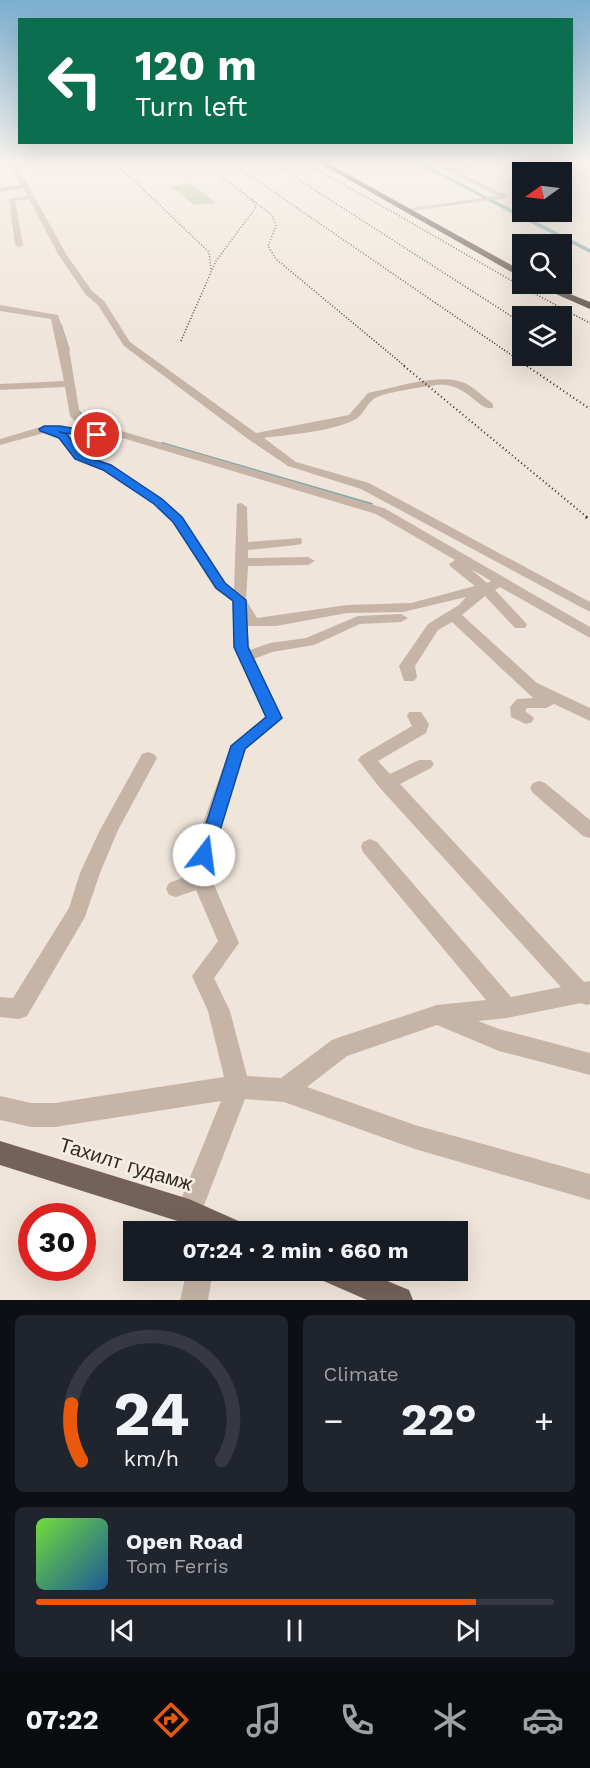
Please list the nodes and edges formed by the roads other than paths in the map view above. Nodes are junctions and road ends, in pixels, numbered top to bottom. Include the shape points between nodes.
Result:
1 (15, 221) edge
2 (44, 221) edge
3 (426, 221) edge
4 (430, 221) edge
5 (19, 245) dead end
6 (512, 268) edge
7 (512, 268) edge
8 (564, 294) edge
9 (568, 294) edge
10 (0, 302) edge
11 (16, 304) dead end
12 (590, 304) edge
13 (0, 308) edge
14 (12, 317) dead end
15 (0, 318) edge
16 (68, 384) junction
17 (0, 387) edge
18 (489, 406) dead end
19 (44, 429) junction
20 (252, 437) junction
21 (0, 442) edge
22 (241, 507) dead end
23 (296, 541) dead end
24 (242, 547) junction
25 (308, 561) dead end
26 (242, 562) junction
27 (501, 581) junction
28 (486, 590) junction
29 (239, 600) junction
30 (412, 607) junction
31 (590, 608) edge
32 (454, 614) junction
33 (520, 625) dead end
34 (590, 633) edge
35 (245, 657) junction
36 (410, 677) dead end
37 (534, 687) junction
38 (590, 715) edge
39 (415, 716) dead end
40 (526, 718) dead end
41 (148, 758) dead end
42 (425, 764) dead end
43 (386, 783) junction
44 (539, 788) dead end
45 (590, 831) edge
46 (369, 847) dead end
47 (200, 873) junction
48 (176, 889) dead end
49 (586, 993) edge
50 (0, 1007) edge
51 (507, 1008) junction
52 (437, 1015) junction
53 (590, 1064) edge
54 (238, 1087) junction
55 (284, 1090) junction
56 (0, 1108) edge
57 (0, 1153) edge
58 (590, 1187) edge
59 (202, 1221) edge
60 (198, 1281) edge
61 (354, 1281) edge
62 (194, 1300) edge
63 (399, 1300) edge

1 - 5 street
2 - 20 street via 62,254 127,344
3 - 6 highway
4 - 7 highway
8 - 12 highway
9 - 12 highway
10 - 11 street
13 - 16 street via 55,317
14 - 15 street
16 - 17 street
16 - 27 street via 75,416 83,423 380,511
18 - 20 street via 466,387 438,382 372,395 353,417 338,422
19 - 21 street
19 - 28 street via 97,435 221,468 374,516 461,567
19 - 29 street via 63,436 79,457 107,468 158,501 191,537 220,586
20 - 31 street via 292,464 365,486
22 - 24 street
23 - 24 street
24 - 26 street
25 - 26 street
26 - 29 street
27 - 28 street
27 - 34 street
28 - 30 street via 455,593
28 - 32 street
28 - 33 street
29 - 30 street via 252,623 346,609
29 - 35 street
30 - 35 street via 414,614 358,620 309,642 270,648
32 - 36 street via 429,634 407,666
32 - 37 street via 466,631
35 - 47 street via 274,718 239,746 214,817
37 - 38 street
37 - 40 street via 546,703 523,703 518,713
39 - 43 street via 420,729 367,760
41 - 50 street via 109,830 78,911 19,1009
42 - 43 street
43 - 49 street
44 - 45 street
46 - 51 street
47 - 48 street via 192,883
47 - 54 street via 229,943 203,976 219,1011
49 - 51 street
51 - 52 street
52 - 53 street via 500,1040
52 - 55 street via 340,1048
54 - 55 street
54 - 56 street via 55,1115 31,1115
54 - 59 street
55 - 58 street via 415,1137
57 - 59 main road, Тахилт гудамж
60 - 62 street
61 - 63 main road

